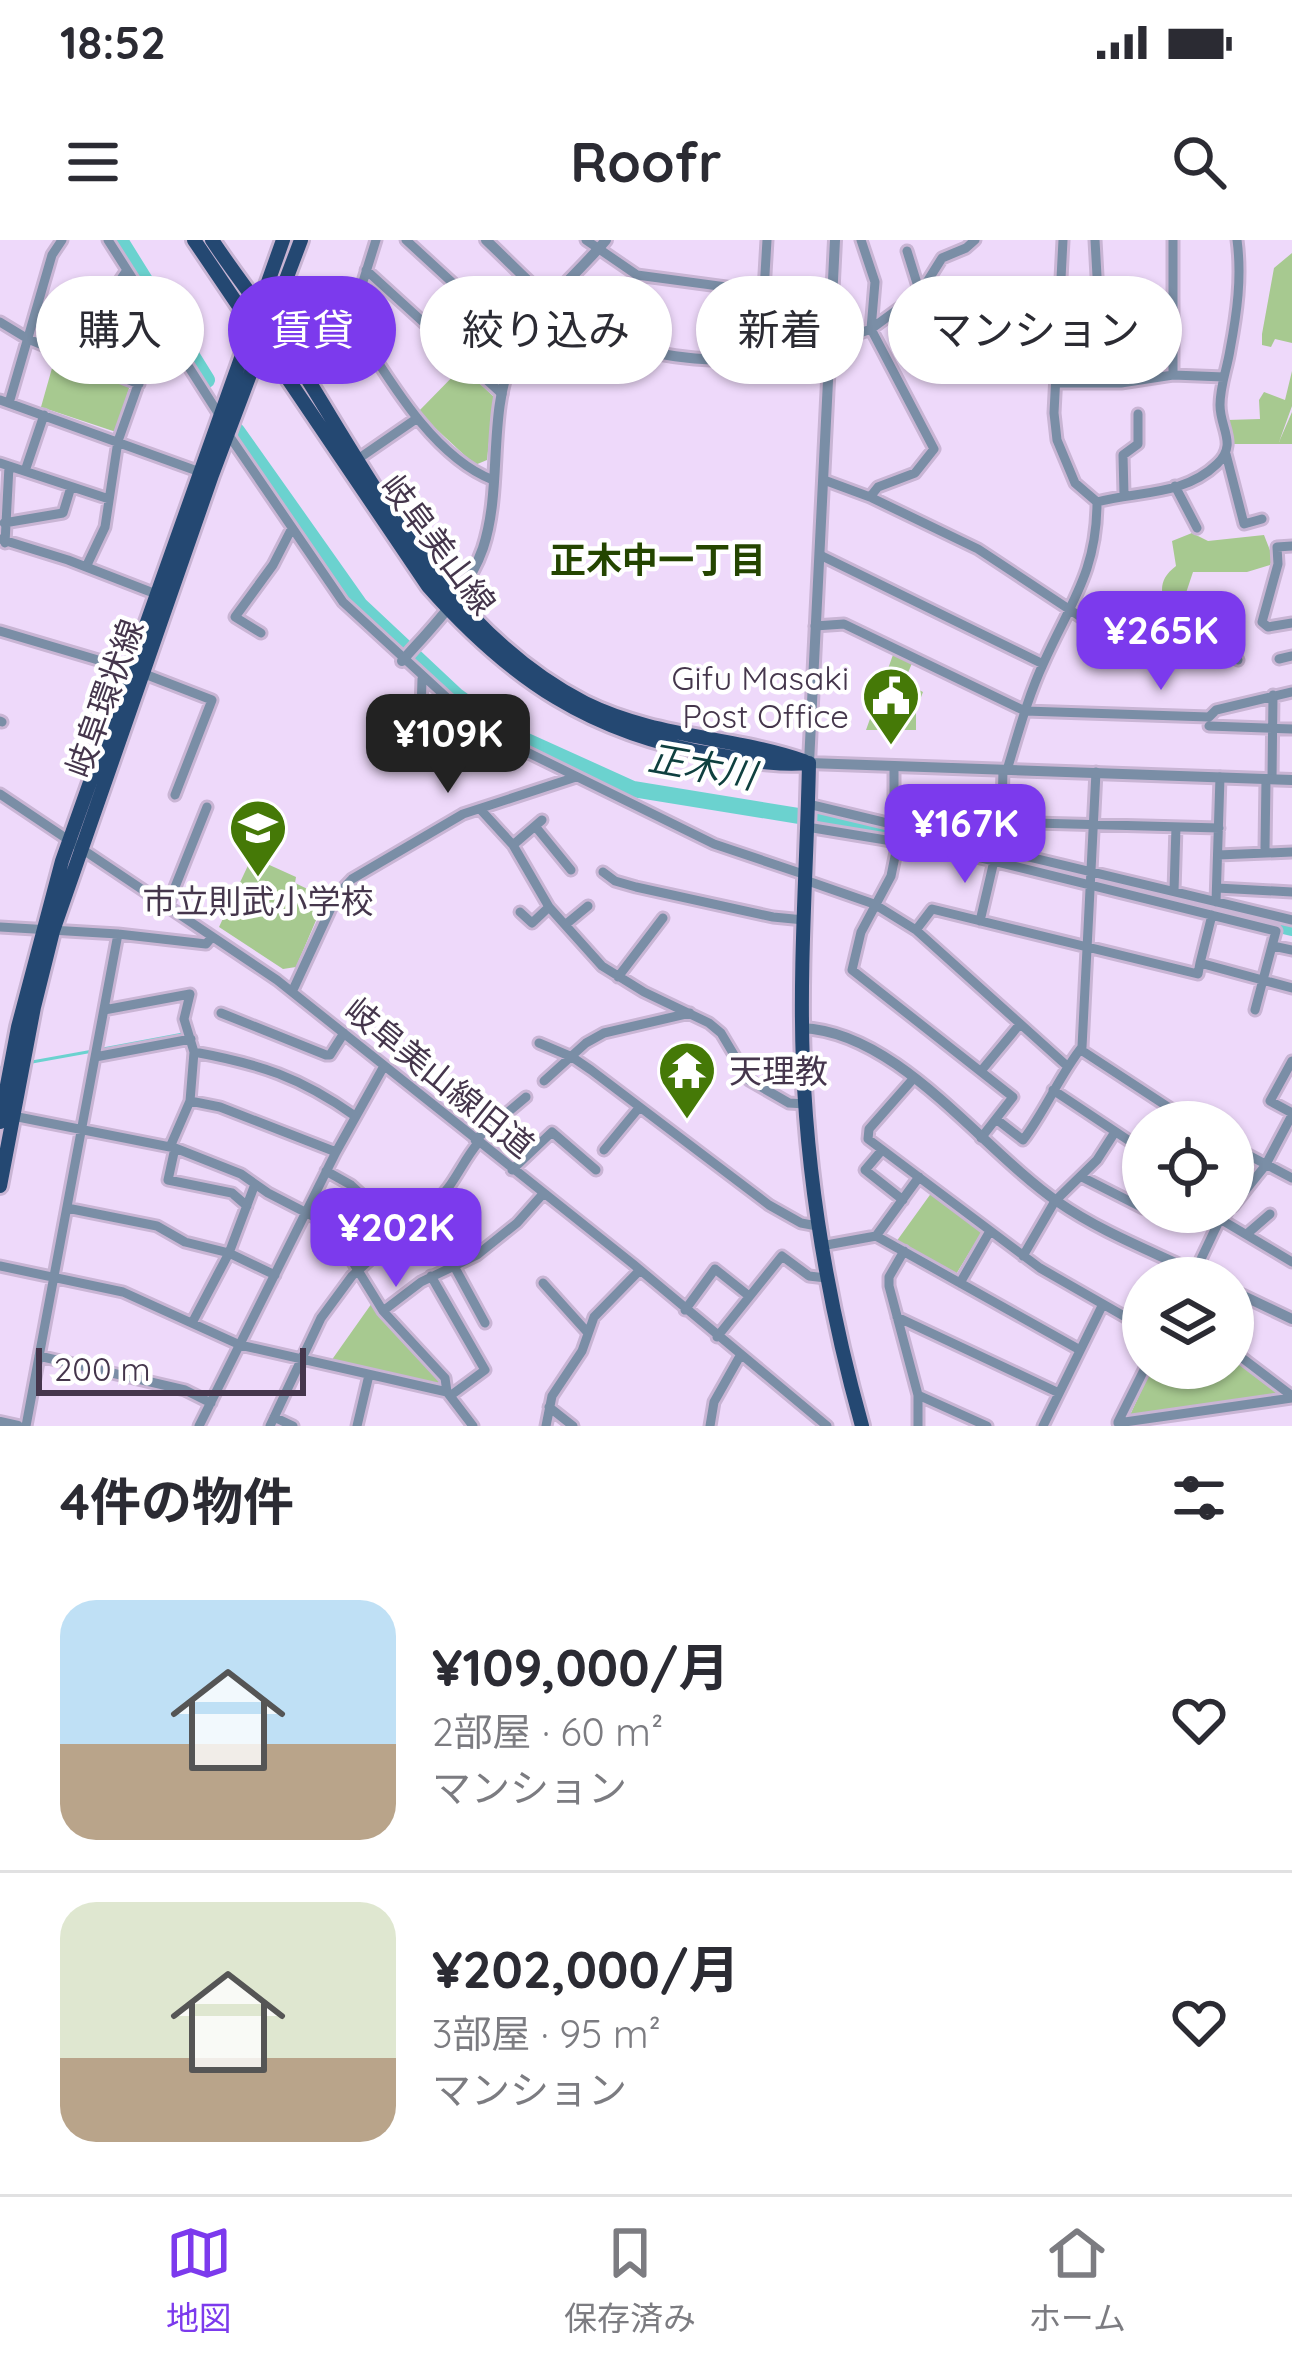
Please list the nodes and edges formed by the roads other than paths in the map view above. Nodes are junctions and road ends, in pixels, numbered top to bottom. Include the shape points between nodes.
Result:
1 (62, 240) edge
2 (108, 240) edge
3 (194, 240) edge
4 (212, 240) edge
5 (283, 240) edge
6 (301, 240) edge
7 (376, 240) edge
8 (406, 240) edge
9 (486, 240) edge
10 (586, 240) edge
11 (766, 240) edge
12 (835, 240) edge
13 (861, 240) edge
14 (975, 240) edge
15 (1063, 240) edge
16 (1095, 240) edge
17 (1173, 240) edge
18 (1237, 240) edge
19 (602, 245) edge
20 (908, 250) dead end
21 (127, 270) junction
22 (366, 270) junction
23 (123, 276) edge
24 (131, 276) edge
25 (237, 276) edge
26 (271, 276) edge
27 (284, 276) edge
28 (445, 276) edge
29 (525, 276) edge
30 (573, 276) edge
31 (765, 276) edge
32 (833, 276) edge
33 (915, 276) edge
34 (929, 276) edge
35 (1062, 276) edge
36 (1097, 276) dead end
37 (1173, 276) edge
38 (228, 282) edge
39 (696, 283) edge
40 (888, 316) edge
41 (0, 322) edge
42 (871, 328) junction
43 (864, 331) edge
44 (28, 340) junction
45 (36, 343) edge
46 (1182, 375) edge
47 (1224, 377) junction
48 (139, 384) edge
49 (200, 384) edge
50 (235, 384) edge
51 (247, 384) edge
52 (293, 384) edge
53 (304, 384) edge
54 (505, 384) edge
55 (827, 384) edge
56 (1058, 384) edge
57 (502, 394) junction
58 (4, 401) edge
59 (1138, 414) dead end
60 (44, 415) junction
61 (220, 416) junction
62 (416, 419) junction
63 (228, 434) junction
64 (118, 441) junction
65 (1226, 454) junction
66 (358, 459) junction
67 (5, 465) edge
68 (25, 471) junction
69 (200, 472) junction
70 (493, 480) junction
71 (824, 480) junction
72 (1174, 486) junction
73 (71, 487) junction
74 (1124, 494) junction
75 (870, 497) junction
76 (109, 499) junction
77 (1097, 502) junction
78 (1262, 519) dead end
79 (4, 523) junction
80 (292, 528) junction
81 (1197, 528) dead end
82 (3, 541) edge
83 (1292, 546) edge
84 (820, 555) junction
85 (86, 567) junction
86 (156, 594) junction
87 (452, 604) junction
88 (1071, 611) junction
89 (1223, 615) dead end
90 (1292, 623) edge
91 (815, 626) junction
92 (0, 631) edge
93 (261, 633) dead end
94 (1144, 642) junction
95 (408, 655) junction
96 (1292, 656) edge
97 (1280, 659) dead end
98 (1238, 661) dead end
99 (1042, 664) junction
100 (136, 671) junction
101 (422, 679) junction
102 (1292, 692) edge
103 (1273, 695) junction
104 (1025, 711) junction
105 (421, 712) dead end
106 (1209, 726) dead end
107 (1273, 728) junction
108 (1292, 729) edge
109 (808, 763) junction
110 (894, 766) junction
111 (1005, 770) junction
112 (1096, 772) junction
113 (576, 777) junction
114 (1220, 777) junction
115 (1269, 779) junction
116 (1292, 780) edge
117 (0, 794) edge
118 (175, 795) dead end
119 (894, 799) junction
120 (1002, 802) junction
121 (206, 807) dead end
122 (480, 809) junction
123 (808, 815) junction
124 (1001, 822) junction
125 (894, 824) junction
126 (1095, 825) junction
127 (1176, 827) junction
128 (1219, 828) junction
129 (898, 842) junction
130 (74, 845) junction
131 (513, 845) junction
132 (1265, 848) junction
133 (1292, 849) edge
134 (1001, 850) junction
135 (1218, 852) junction
136 (994, 861) junction
137 (571, 870) dead end
138 (603, 872) dead end
139 (806, 878) junction
140 (1093, 879) junction
141 (1216, 888) junction
142 (1174, 891) junction
143 (1292, 892) edge
144 (1216, 902) junction
145 (874, 904) junction
146 (588, 906) dead end
147 (167, 907) junction
148 (549, 907) junction
149 (520, 912) dead end
150 (1212, 915) junction
151 (663, 918) dead end
152 (804, 920) junction
153 (1292, 920) edge
154 (980, 921) junction
155 (1275, 923) junction
156 (565, 925) junction
157 (0, 927) edge
158 (48, 930) junction
159 (916, 930) junction
160 (118, 934) junction
161 (212, 938) junction
162 (1089, 946) junction
163 (1273, 946) junction
164 (1292, 950) edge
165 (1200, 963) junction
166 (618, 977) junction
167 (1264, 982) junction
168 (1292, 988) edge
169 (292, 992) junction
170 (104, 1010) junction
171 (1256, 1010) dead end
172 (221, 1013) dead end
173 (690, 1013) junction
174 (0, 1023) edge
175 (1020, 1024) junction
176 (18, 1027) junction
177 (802, 1028) junction
178 (344, 1033) junction
179 (191, 1039) junction
180 (539, 1043) dead end
181 (1081, 1050) junction
182 (96, 1052) junction
183 (194, 1052) junction
184 (572, 1057) junction
185 (1292, 1061) edge
186 (1066, 1065) junction
187 (384, 1066) junction
188 (981, 1072) junction
189 (913, 1079) junction
190 (544, 1081) dead end
191 (1053, 1090) junction
192 (526, 1097) dead end
193 (190, 1101) junction
194 (1159, 1101) edge
195 (805, 1105) junction
196 (638, 1108) junction
197 (1292, 1114) edge
198 (355, 1116) junction
199 (6, 1119) edge
200 (996, 1119) junction
201 (82, 1130) junction
202 (1115, 1132) junction
203 (1122, 1136) edge
204 (981, 1138) junction
205 (477, 1142) junction
206 (172, 1148) junction
207 (604, 1150) dead end
208 (882, 1150) junction
209 (336, 1152) junction
210 (1254, 1159) edge
211 (1265, 1166) junction
212 (512, 1170) junction
213 (596, 1170) dead end
214 (326, 1171) junction
215 (919, 1177) junction
216 (1082, 1177) junction
217 (1292, 1178) edge
218 (1254, 1179) edge
219 (255, 1184) junction
220 (0, 1186) edge
221 (542, 1195) junction
222 (1122, 1197) edge
223 (903, 1200) junction
224 (1055, 1201) junction
225 (432, 1204) junction
226 (247, 1206) junction
227 (67, 1208) junction
228 (307, 1212) junction
229 (1270, 1214) dead end
230 (817, 1226) junction
231 (1254, 1228) edge
232 (990, 1231) junction
233 (402, 1232) junction
234 (1248, 1233) edge
235 (876, 1236) junction
236 (820, 1246) junction
237 (904, 1251) junction
238 (229, 1253) junction
239 (1023, 1256) junction
240 (1160, 1257) edge
241 (1292, 1262) edge
242 (0, 1266) edge
243 (452, 1266) junction
244 (357, 1271) junction
245 (638, 1272) junction
246 (275, 1275) junction
247 (54, 1276) junction
248 (431, 1276) junction
249 (826, 1278) junction
250 (543, 1283) dead end
251 (960, 1283) junction
252 (749, 1296) junction
253 (1254, 1301) edge
254 (1102, 1306) junction
255 (685, 1310) junction
256 (383, 1311) junction
257 (1122, 1316) edge
258 (898, 1317) junction
259 (1292, 1319) edge
260 (193, 1323) junction
261 (485, 1324) dead end
262 (588, 1333) junction
263 (717, 1337) junction
264 (241, 1345) junction
265 (1080, 1350) junction
266 (39, 1356) junction
267 (740, 1356) junction
268 (302, 1359) junction
269 (1254, 1367) edge
270 (369, 1375) junction
271 (1134, 1389) edge
272 (1059, 1393) junction
273 (449, 1394) junction
274 (918, 1395) junction
275 (1292, 1397) edge
276 (211, 1403) junction
277 (549, 1407) junction
278 (272, 1421) edge
279 (0, 1422) edge
280 (1117, 1424) edge
281 (22, 1426) edge
282 (199, 1426) edge
283 (293, 1426) edge
284 (357, 1426) edge
285 (473, 1426) edge
286 (545, 1426) edge
287 (573, 1426) edge
288 (710, 1426) edge
289 (827, 1426) edge
290 (862, 1426) edge
291 (918, 1426) edge
292 (987, 1426) edge
293 (1043, 1426) edge

1 - 44 street
2 - 21 street
3 - 38 main road, 岐阜美山線
4 - 25 main road, 岐阜美山線
5 - 26 main road
6 - 27 main road, 岐阜環状線
7 - 22 street
8 - 28 street
9 - 29 street
10 - 19 street
11 - 31 street
12 - 32 street
13 - 42 street via 875,283
14 - 34 street
15 - 35 street
16 - 36 street
17 - 37 street
18 - 47 street via 1239,290
19 - 30 street
19 - 39 street via 637,275
20 - 33 street
21 - 23 street
21 - 24 street
22 - 57 street
22 - 62 street via 351,320
40 - 42 street
41 - 44 street
42 - 43 street
42 - 75 street via 934,449 915,473
44 - 45 street
44 - 58 street
46 - 47 street
47 - 65 street
48 - 64 street
49 - 61 street
50 - 61 main road, 岐阜環状線
51 - 63 main road, 岐阜環状線
52 - 87 main road, 岐阜美山線 via 428,586
53 - 66 main road, 岐阜美山線
54 - 57 street
55 - 71 street
56 - 77 street via 1057,440 1075,483
57 - 70 street
58 - 60 street
59 - 74 street via 1138,444 1123,455
60 - 64 street
60 - 68 street
61 - 69 main road, 岐阜環状線
62 - 66 street
62 - 70 street
63 - 80 street
63 - 100 main road, 岐阜環状線
64 - 69 street
64 - 76 street
65 - 72 street
65 - 78 street via 1244,524
66 - 87 main road, 岐阜美山線
67 - 68 street
67 - 79 street
68 - 73 street
69 - 86 main road, 岐阜環状線
70 - 87 street via 484,544
71 - 75 street
71 - 84 street
72 - 74 street
72 - 81 street
73 - 76 street
73 - 79 street via 63,513
74 - 77 street
75 - 88 street via 978,549
76 - 85 street
77 - 88 street via 1095,549
79 - 82 street
80 - 93 street via 235,617
80 - 95 street via 343,602
82 - 85 street
83 - 90 street via 1276,547 1262,622
84 - 91 street
84 - 99 street
85 - 86 street
86 - 100 main road, 岐阜環状線
87 - 95 street
87 - 109 main road, 岐阜美山線 via 540,677 586,703 689,738
88 - 94 street via 1114,639
88 - 99 street
89 - 94 street via 1179,609 1173,637
91 - 104 street via 844,624
91 - 109 street
92 - 100 street
94 - 98 street via 1219,646
95 - 101 street
96 - 97 street
99 - 104 street
100 - 118 street via 212,700
100 - 130 main road, 岐阜環状線
101 - 105 street
101 - 113 street via 482,730
102 - 103 street
103 - 104 street via 1209,717
103 - 107 street
104 - 111 street
106 - 107 street
107 - 108 street
107 - 115 street
109 - 110 street
109 - 123 main road
110 - 111 street
110 - 119 street
111 - 112 street
111 - 120 street
112 - 114 street
112 - 126 street
113 - 122 street
113 - 139 street
114 - 115 street
114 - 128 street
115 - 116 street
115 - 132 street
117 - 130 street, 岐阜美山線旧道
119 - 120 street
119 - 125 street
120 - 124 street
121 - 147 street
122 - 131 street
122 - 169 street via 352,879
123 - 125 street
123 - 129 street
123 - 139 main road
124 - 126 street
124 - 134 street
125 - 134 street
126 - 127 street
126 - 140 street
127 - 128 street
127 - 142 street
128 - 135 street
129 - 136 street
129 - 145 street
130 - 147 street, 岐阜美山線旧道
130 - 158 main road, 岐阜環状線
131 - 137 street via 539,823
131 - 148 street
132 - 133 street
132 - 135 street
133 - 135 street
134 - 140 street
135 - 141 street
136 - 140 street
136 - 154 street
138 - 152 street via 636,887
139 - 145 street
139 - 152 main road
140 - 142 street
140 - 150 street
140 - 162 street
141 - 143 street
141 - 144 street
142 - 144 street
144 - 155 street
145 - 159 street
145 - 188 street via 852,970
146 - 156 street
147 - 161 street, 岐阜美山線旧道
148 - 149 street via 532,922
148 - 156 street
150 - 155 street
150 - 165 street
151 - 166 street
152 - 177 main road
153 - 155 street
154 - 159 street via 932,909
154 - 162 street
155 - 163 street
156 - 166 street
157 - 158 street
158 - 160 street
158 - 176 main road, 岐阜環状線
158 - 199 main road, 岐阜環状線
159 - 175 street
160 - 161 street via 206,944
160 - 170 street
161 - 169 street, 岐阜美山線旧道
162 - 165 street via 1198,974
162 - 181 street
163 - 164 street
163 - 167 street
165 - 167 street
166 - 173 street
167 - 168 street
167 - 171 street
169 - 178 street, 岐阜美山線旧道
170 - 179 street via 190,994 184,1018
170 - 182 street
172 - 178 street via 330,1055
173 - 184 street via 604,1033
173 - 195 street via 721,1033 749,1080
174 - 176 street
175 - 186 street
175 - 188 street
176 - 199 main road, 岐阜環状線
177 - 189 street via 842,1033
177 - 195 main road
178 - 187 street, 岐阜美山線旧道
179 - 182 street
179 - 183 street
180 - 184 street
181 - 186 street
181 - 194 street
182 - 201 street
183 - 193 street
183 - 198 street via 306,1082
184 - 190 street
184 - 196 street
185 - 197 street via 1270,1101
186 - 191 street
187 - 198 street
187 - 205 street, 岐阜美山線旧道
188 - 200 street via 1013,1097
189 - 204 street
189 - 208 street via 869,1129 868,1139
191 - 200 street via 1023,1140
191 - 202 street
192 - 205 street
193 - 206 street
193 - 209 street
195 - 230 main road
196 - 207 street
196 - 230 street via 769,1205
197 - 211 street
198 - 209 street
199 - 201 street
199 - 220 main road, 岐阜環状線
200 - 204 street
201 - 206 street
201 - 227 street
202 - 203 street
202 - 216 street
204 - 224 street
205 - 212 street, 岐阜美山線旧道
205 - 225 street
206 - 219 street
206 - 226 street via 168,1180 232,1193
208 - 215 street
208 - 223 street via 865,1170
209 - 214 street
210 - 211 street
211 - 217 street
211 - 218 street
212 - 213 street via 552,1132
212 - 221 street, 岐阜美山線旧道
214 - 228 street
214 - 233 street
215 - 223 street
215 - 232 street
216 - 222 street
216 - 224 street
219 - 226 street
219 - 228 street
221 - 243 street via 496,1240
221 - 245 street, 岐阜美山線旧道
223 - 235 street
224 - 239 street
224 - 240 street
225 - 233 street
225 - 243 street
226 - 238 street
227 - 238 street via 157,1226
227 - 247 street
228 - 244 street via 335,1230
228 - 246 street
229 - 231 street
230 - 236 main road
232 - 239 street
232 - 251 street
233 - 244 street
234 - 241 street
235 - 236 street
235 - 237 street
236 - 249 main road
237 - 251 street
237 - 258 street via 890,1276
238 - 246 street
238 - 260 street
239 - 254 street
242 - 247 street
243 - 248 street
243 - 261 street
244 - 256 street
244 - 268 street
245 - 255 street, 岐阜美山線旧道
245 - 262 street
246 - 264 street
247 - 260 street via 123,1292
247 - 266 street
248 - 256 street
248 - 273 street via 485,1370
249 - 252 street via 782,1256
249 - 290 main road
250 - 262 street
251 - 265 street
252 - 255 street via 715,1269
252 - 263 street
253 - 259 street
254 - 257 street
254 - 265 street
255 - 263 street, 岐阜美山線旧道
256 - 273 street via 445,1378
258 - 272 street
258 - 274 street
260 - 264 street
262 - 277 street
263 - 267 street, 岐阜美山線旧道
264 - 268 street
264 - 276 street
265 - 272 street
266 - 276 street
266 - 281 street
267 - 288 street
267 - 289 street, 岐阜美山線旧道
268 - 270 street
268 - 278 street
269 - 275 street
270 - 273 street
270 - 284 street
271 - 280 street
272 - 293 street
273 - 285 street
274 - 291 street
274 - 292 street
275 - 280 street
276 - 282 street
277 - 286 street
277 - 287 street
278 - 283 street
279 - 281 street

